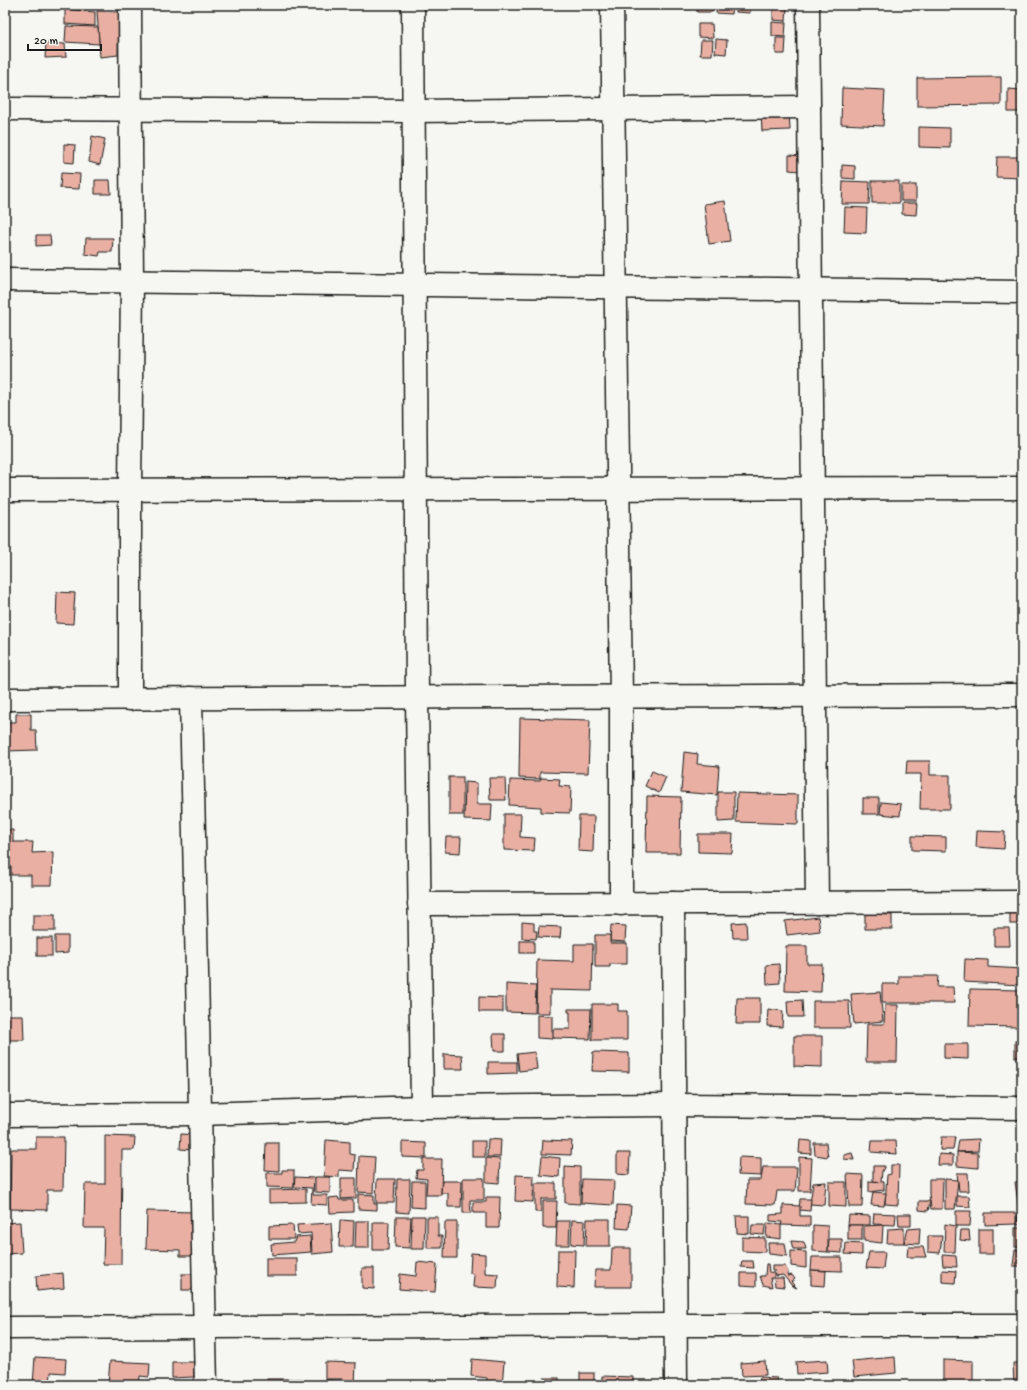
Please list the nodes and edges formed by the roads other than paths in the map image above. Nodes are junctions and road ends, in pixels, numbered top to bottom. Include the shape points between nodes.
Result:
1 (130, 5) edge
2 (413, 5) edge
3 (612, 5) edge
4 (808, 5) edge
5 (809, 107) junction
6 (5, 109) edge
7 (613, 109) junction
8 (130, 111) junction
9 (413, 111) junction
10 (5, 280) edge
11 (132, 281) junction
12 (415, 285) junction
13 (615, 287) junction
14 (811, 290) junction
15 (1022, 292) edge
16 (1022, 488) edge
17 (416, 489) junction
18 (618, 489) junction
19 (812, 489) junction
20 (5, 490) edge
21 (130, 490) junction
22 (1022, 695) edge
23 (815, 696) junction
24 (621, 697) junction
25 (130, 698) junction
26 (191, 698) junction
27 (417, 698) junction
28 (5, 699) edge
29 (1022, 902) edge
30 (673, 903) junction
31 (817, 903) junction
32 (419, 904) junction
33 (621, 904) junction
34 (674, 1105) junction
35 (422, 1107) junction
36 (1022, 1108) edge
37 (5, 1114) edge
38 (200, 1114) junction
39 (676, 1325) junction
40 (1022, 1325) edge
41 (5, 1328) edge
42 (204, 1328) junction
43 (206, 1385) edge
44 (676, 1385) edge

1 - 8 street
2 - 9 street
3 - 7 street
4 - 5 street
5 - 7 street
5 - 14 street
6 - 8 street
7 - 9 street
7 - 13 street
8 - 9 street
8 - 11 street
9 - 12 street
10 - 11 street
11 - 12 street
11 - 21 street
12 - 13 street
12 - 17 street
13 - 14 street
13 - 18 street
14 - 15 street
14 - 19 street
16 - 19 street
17 - 18 street
17 - 21 street
17 - 27 street
18 - 19 street
18 - 24 street
19 - 23 street
20 - 21 street
21 - 25 street
22 - 23 street
23 - 24 street
23 - 31 street
24 - 27 street
24 - 33 street
25 - 26 street
25 - 28 street
26 - 27 street
26 - 38 street
27 - 32 street
29 - 31 street
30 - 31 street
30 - 33 street
30 - 34 street
32 - 33 street
32 - 35 street
34 - 35 street
34 - 36 street
34 - 39 street
35 - 38 street
37 - 38 street
38 - 42 street
39 - 40 street
39 - 42 street
39 - 44 street
41 - 42 street
42 - 43 street

